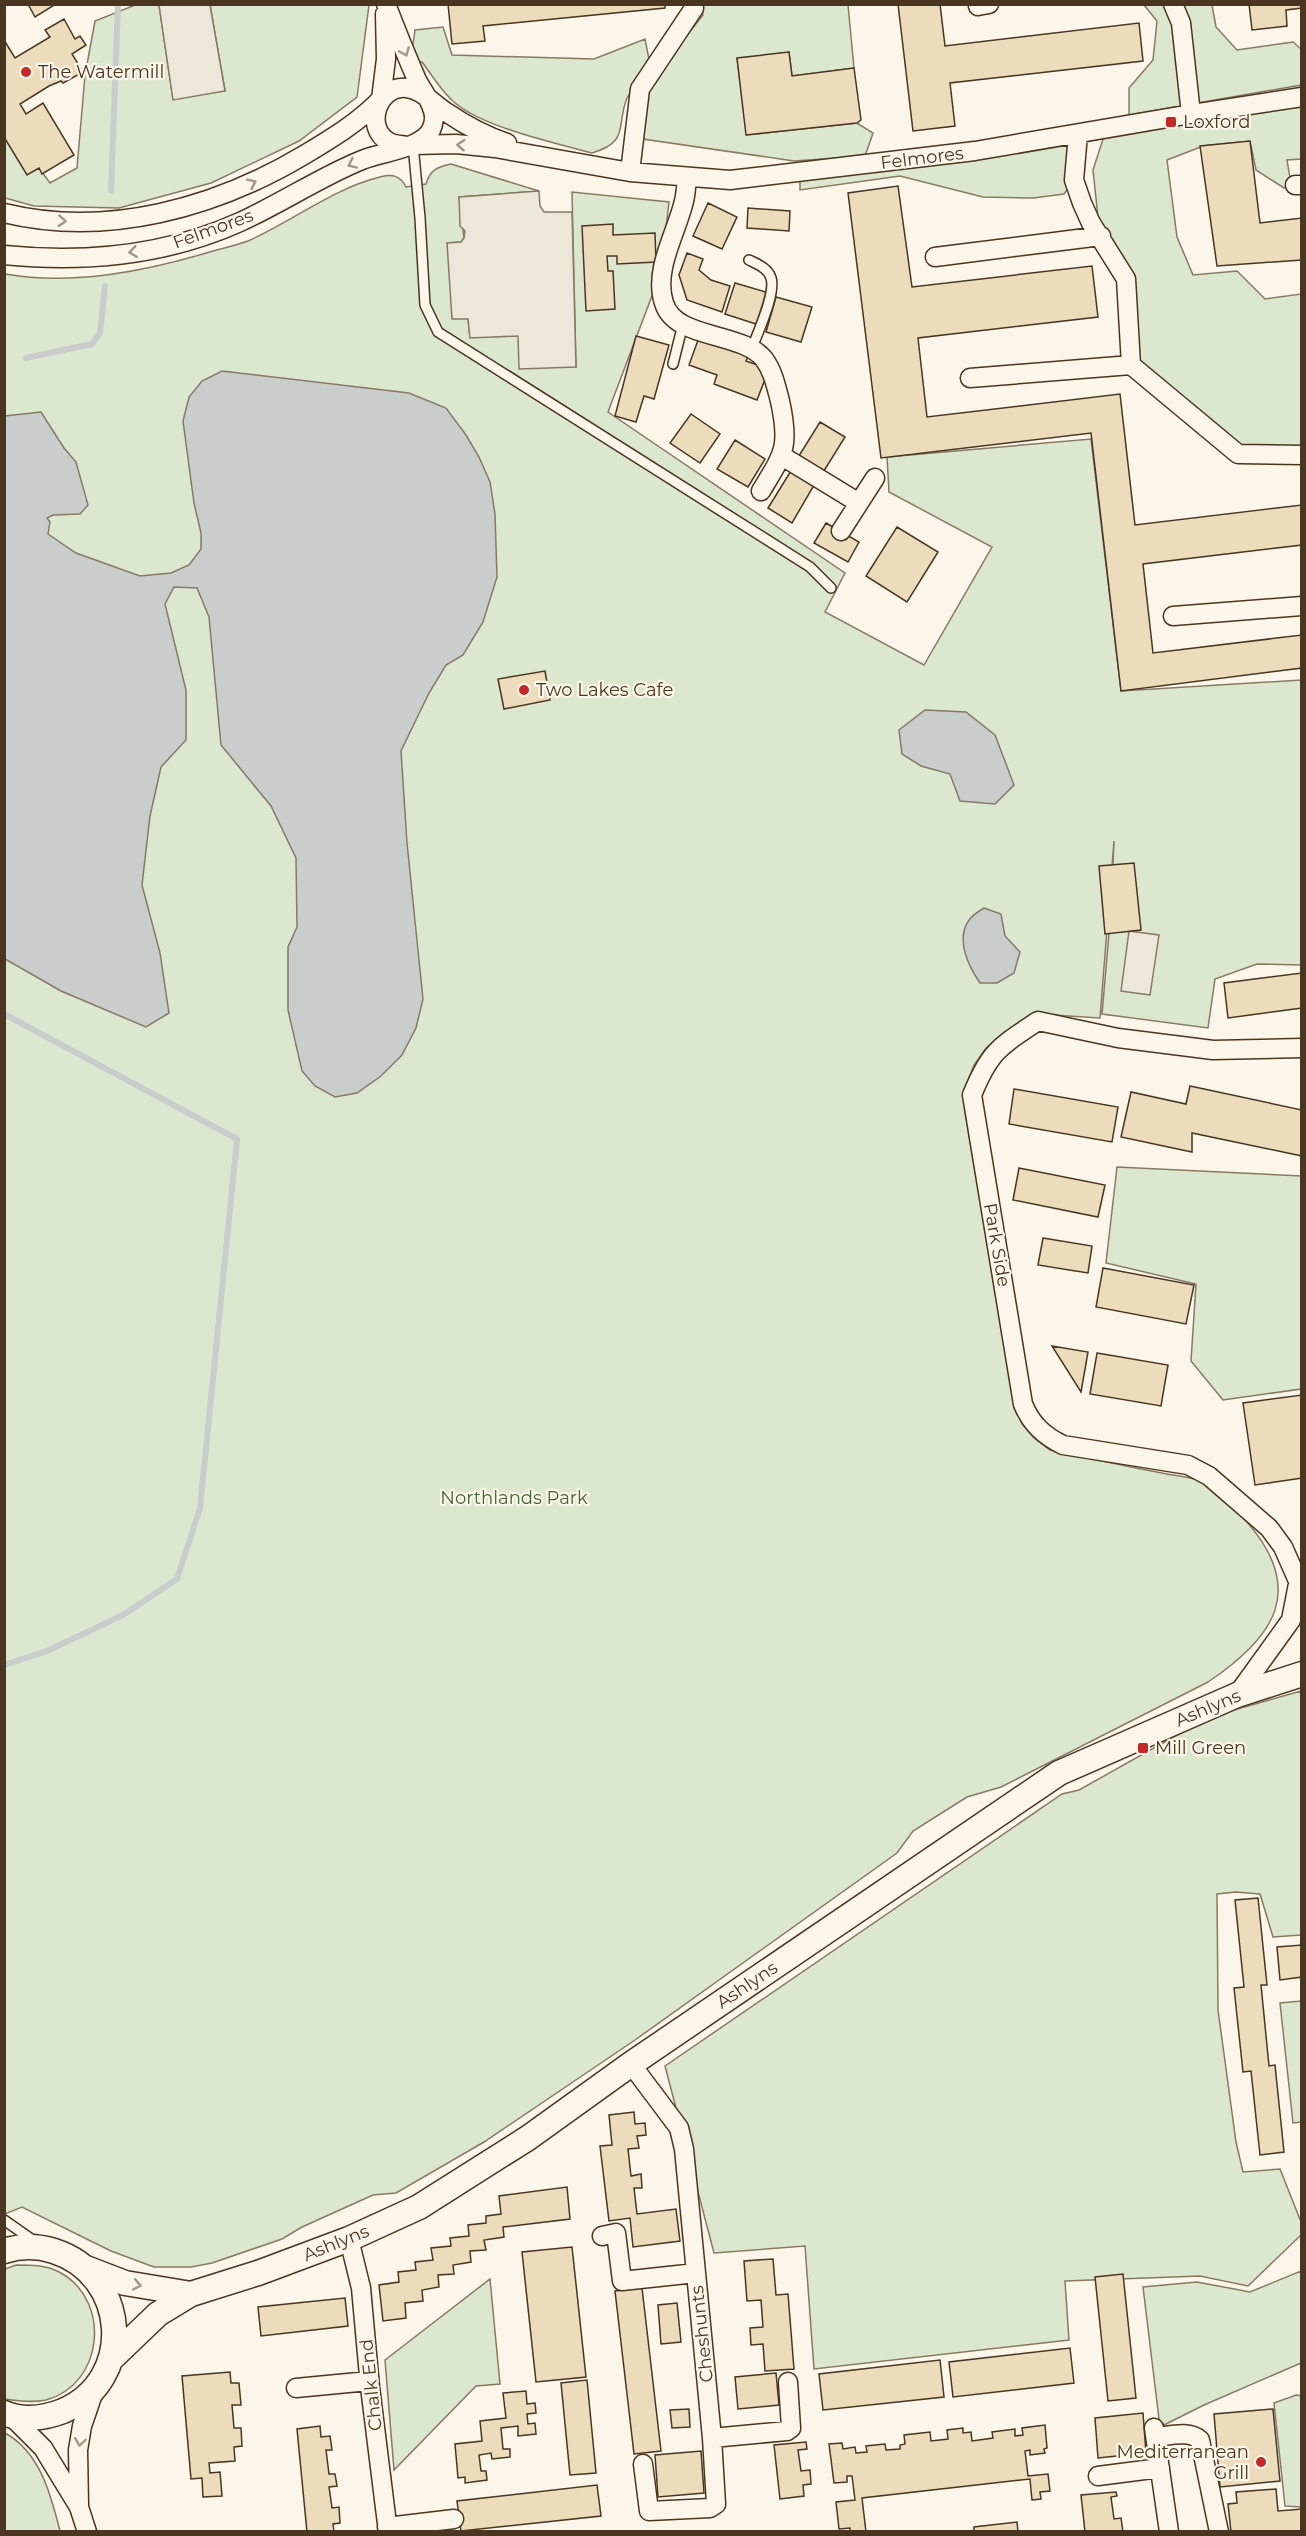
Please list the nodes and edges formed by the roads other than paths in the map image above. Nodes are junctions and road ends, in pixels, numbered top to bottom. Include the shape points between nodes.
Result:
1 (385, 4) edge
2 (693, 4) edge
3 (1173, 4) edge
4 (1302, 97) edge
5 (427, 98) junction
6 (381, 99) junction
7 (1191, 114) junction
8 (1078, 134) junction
9 (410, 146) junction
10 (540, 154) junction
11 (630, 172) junction
12 (687, 178) junction
13 (4, 213) edge
14 (1101, 236) junction
15 (4, 255) edge
16 (934, 257) dead end
17 (749, 260) dead end
18 (683, 324) junction
19 (752, 348) junction
20 (673, 364) dead end
21 (1131, 364) junction
22 (970, 378) dead end
23 (1302, 455) edge
24 (782, 456) junction
25 (875, 478) dead end
26 (761, 491) dead end
27 (859, 503) junction
28 (841, 531) dead end
29 (831, 588) dead end
30 (1302, 606) edge
31 (1173, 616) dead end
32 (1302, 1048) edge
33 (1300, 1585) edge
34 (1302, 1674) edge
35 (1237, 1695) junction
36 (631, 2064) junction
37 (4, 2220) edge
38 (602, 2236) dead end
39 (349, 2239) junction
40 (45, 2248) junction
41 (4, 2251) edge
42 (84, 2267) junction
43 (696, 2273) junction
44 (191, 2294) junction
45 (111, 2359) junction
46 (369, 2381) junction
47 (788, 2382) dead end
48 (96, 2386) junction
49 (296, 2388) dead end
50 (8, 2415) edge
51 (712, 2438) junction
52 (643, 2464) dead end
53 (1160, 2468) junction
54 (1098, 2476) dead end
55 (79, 2507) junction
56 (454, 2519) dead end
57 (388, 2529) edge
58 (87, 2532) edge
59 (1169, 2532) edge
60 (1219, 2532) edge

1 -> 5 street
1 - 6 street via 386,59
2 - 11 street via 640,89
3 - 7 street via 1181,23
4 - 7 street, Felmores
5 - 6 street via 419,91 398,88
5 - 9 street via 433,110 431,129 426,137
5 - 10 street, Felmores via 471,128
6 - 9 street via 377,127 390,143
13 -> 6 street, Felmores via 58,221 111,220 166,212 216,198 269,175 323,144
7 - 8 street, Felmores
8 - 12 street, Felmores via 975,151 729,180
8 - 14 street via 1074,180
10 -> 9 street, Felmores via 456,144
9 -> 15 street, Felmores via 351,164 238,223 191,240 144,251 90,257
9 - 29 lane via 420,218 425,305 438,332 810,567
10 - 11 street, Felmores
11 - 12 street, Felmores
12 - 18 street via 661,285 671,316
14 - 16 street
14 - 21 street via 1126,279
17 - 19 lane via 765,269 771,278 771,292
18 - 19 street
18 - 20 lane
19 - 24 street via 771,370 777,389 786,435
21 - 22 street
21 - 23 street via 1238,454
24 - 26 street
24 - 27 street
25 - 27 street
27 - 28 street
30 - 31 street
32 - 33 street, Park Side via 1213,1050 1118,1038 1038,1021 999,1047 982,1069 972,1095 1023,1404 1029,1418 1050,1439 1063,1445 1188,1466 1209,1476 1269,1528 1283,1546
33 - 35 street via 1291,1620
34 - 35 street, Ashlyns
35 - 36 street, Ashlyns via 1059,1773
36 - 39 street, Ashlyns via 528,2138 418,2207
36 - 43 street, Cheshunts via 679,2128
37 - 40 lane
38 - 43 street via 616,2233 622,2281
39 - 44 street, Ashlyns
39 - 46 street, Chalk End via 361,2288
40 - 41 street
40 - 42 street
42 -> 44 street, Ashlyns via 125,2283
42 - 45 street via 100,2285 112,2309
43 - 51 street, Cheshunts
44 - 45 street, Ashlyns via 158,2314
45 - 48 street
46 - 49 street
46 - 57 street, Chalk End
47 - 51 street via 791,2428 787,2431
48 - 50 street via 81,2400 56,2413 27,2418
48 -> 55 street via 78,2450
50 - 55 street via 43,2448
51 - 52 street, Cheshunts via 717,2500 710,2508 649,2511
53 - 54 street
53 - 59 street
53 - 60 street via 1155,2433 1186,2434 1200,2440
55 - 58 street
56 - 57 street

